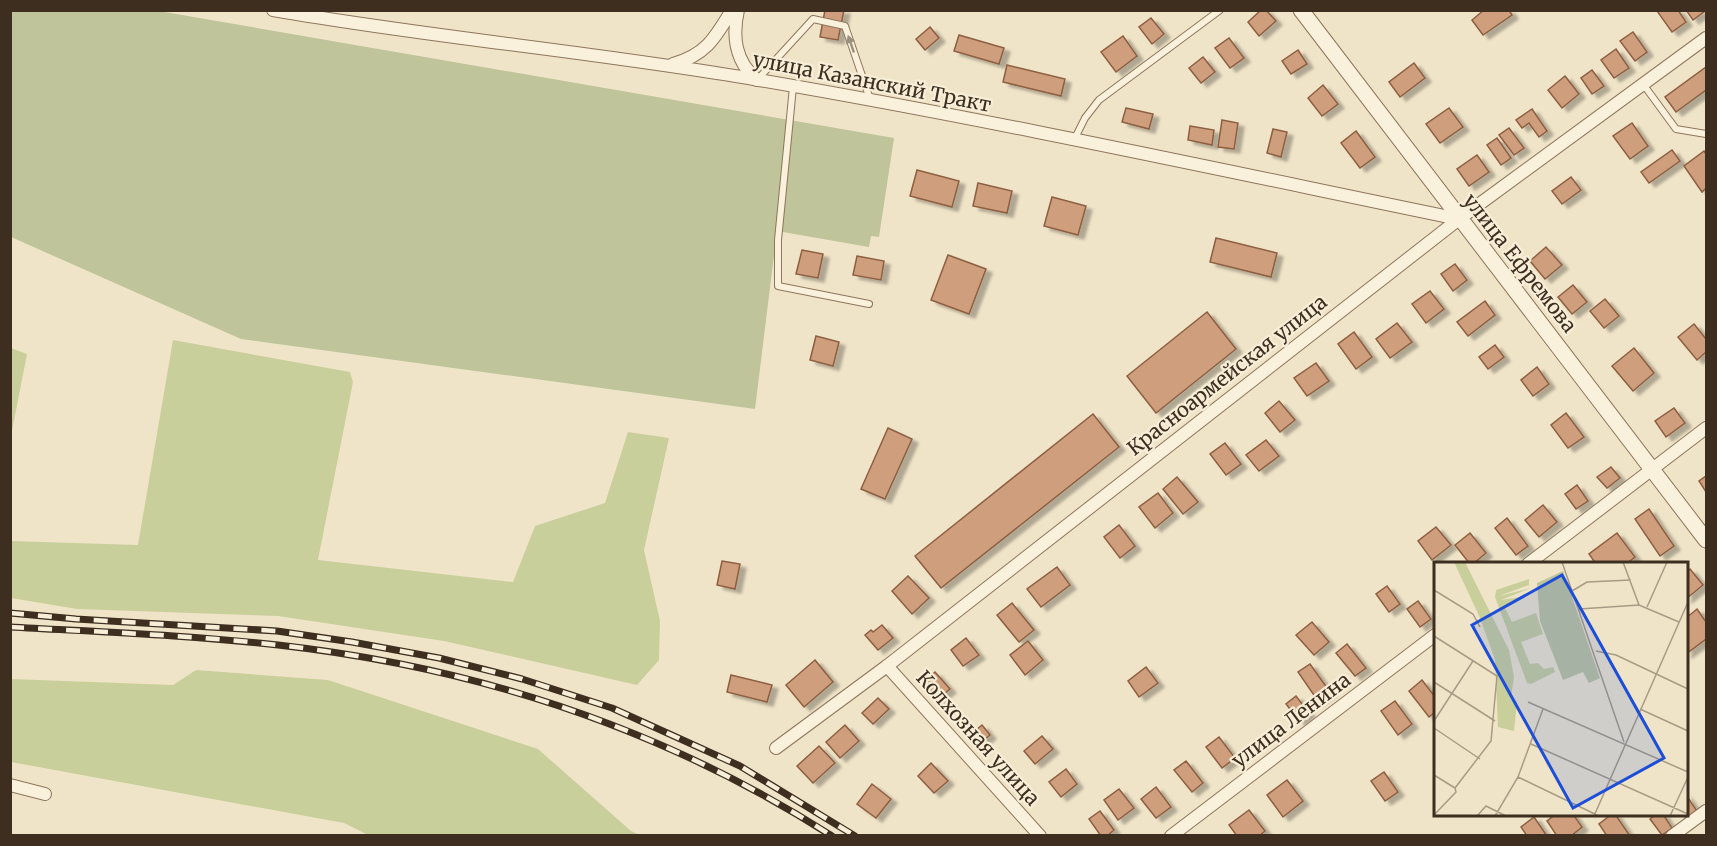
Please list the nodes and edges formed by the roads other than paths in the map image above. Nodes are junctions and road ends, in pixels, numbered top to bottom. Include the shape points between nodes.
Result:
1 (273, 10) edge
2 (732, 10) edge
3 (738, 10) edge
4 (1220, 10) edge
5 (1301, 10) edge
6 (310, 14) edge
7 (1707, 38) edge
8 (669, 65) junction
9 (757, 80) junction
10 (1643, 84) junction
11 (793, 86) junction
12 (871, 100) junction
13 (1707, 134) edge
14 (1074, 141) junction
15 (1459, 219) junction
16 (869, 304) dead end
17 (1707, 428) edge
18 (1652, 469) junction
19 (1707, 540) edge
20 (1531, 562) edge
21 (1434, 636) edge
22 (887, 666) junction
23 (776, 748) dead end
24 (10, 785) edge
25 (45, 794) dead end
26 (1707, 811) edge
27 (1040, 836) edge
28 (1171, 836) edge
29 (1672, 836) edge

1 - 6 street, улица Казанский Тракт
2 - 8 street via 704,51 690,60
3 - 9 street via 735,43 741,62
4 - 14 lane via 1099,100
5 - 15 street, улица Ефремова
6 - 8 street, улица Казанский Тракт
7 - 10 street, Красноармейская улица
8 - 9 street, улица Казанский Тракт
9 - 11 street, улица Казанский Тракт
12 -> 9 lane via 845,26 813,20
10 - 13 lane via 1676,129
10 - 15 street, Красноармейская улица
11 - 12 street, улица Казанский Тракт
11 - 16 lane via 778,240 778,286
12 - 14 street, улица Казанский Тракт
14 - 15 street, улица Казанский Тракт
15 - 18 street, улица Ефремова
15 - 22 street, Красноармейская улица
17 - 18 street
18 - 19 street, улица Ефремова
18 - 20 street
21 - 28 street, улица Ленина
22 - 23 street, Красноармейская улица
22 - 27 street, Колхозная улица
24 - 25 street
26 - 29 street

